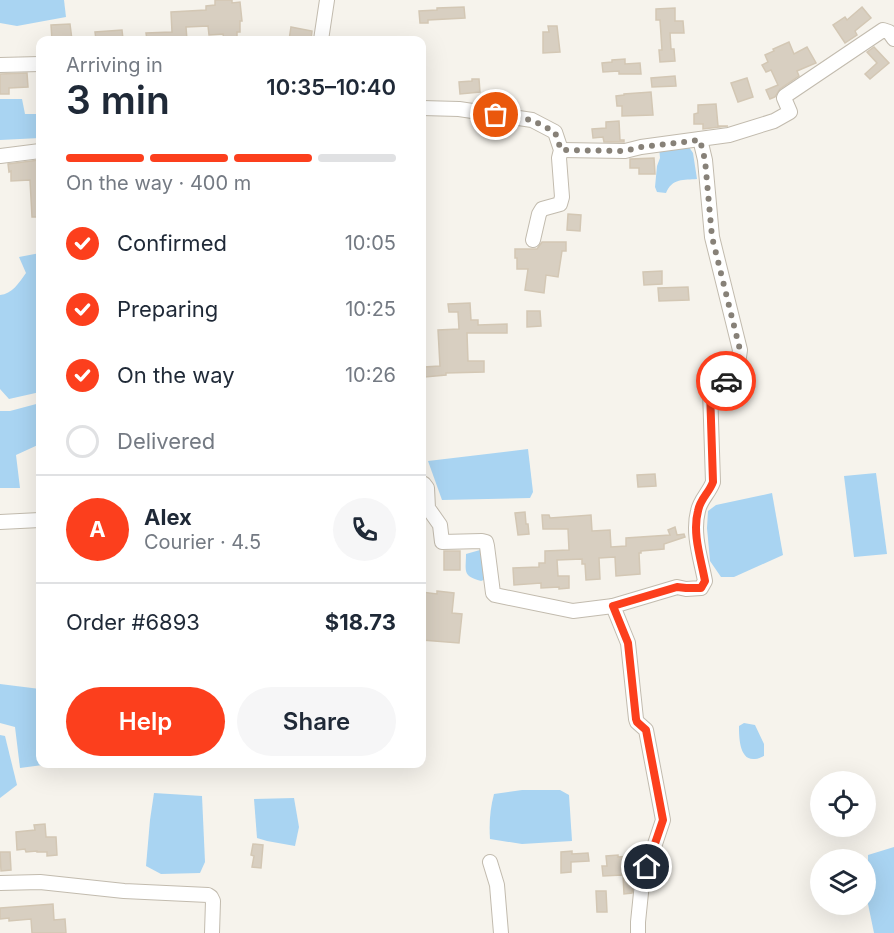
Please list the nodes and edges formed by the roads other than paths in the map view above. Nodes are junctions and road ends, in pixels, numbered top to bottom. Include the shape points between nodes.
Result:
1 (327, 0) edge
2 (322, 36) edge
3 (894, 39) edge
4 (36, 64) edge
5 (0, 65) edge
6 (426, 108) edge
7 (700, 140) junction
8 (561, 150) junction
9 (36, 152) edge
10 (0, 156) edge
11 (533, 240) dead end
12 (426, 487) edge
13 (36, 520) edge
14 (0, 522) edge
15 (613, 606) junction
16 (490, 862) dead end
17 (0, 883) edge
18 (212, 933) edge
19 (501, 933) edge
20 (638, 933) edge

1 - 2 street
3 - 7 street via 883,30 785,96 790,113 729,135
4 - 5 street
6 - 8 street via 532,120 555,132
7 - 8 street via 625,151
7 - 15 street via 712,237 740,350 731,379 714,384 710,390 713,482 697,512 696,534 705,581 701,588 677,587
8 - 11 street via 560,204 542,209
9 - 10 street
12 - 15 street via 428,508 440,525 442,542 486,542 495,595 573,611
13 - 14 street
15 - 20 street via 628,643 636,719 646,730 663,820 642,883
16 - 19 street via 497,885
17 - 18 street via 40,882 208,895 213,901

